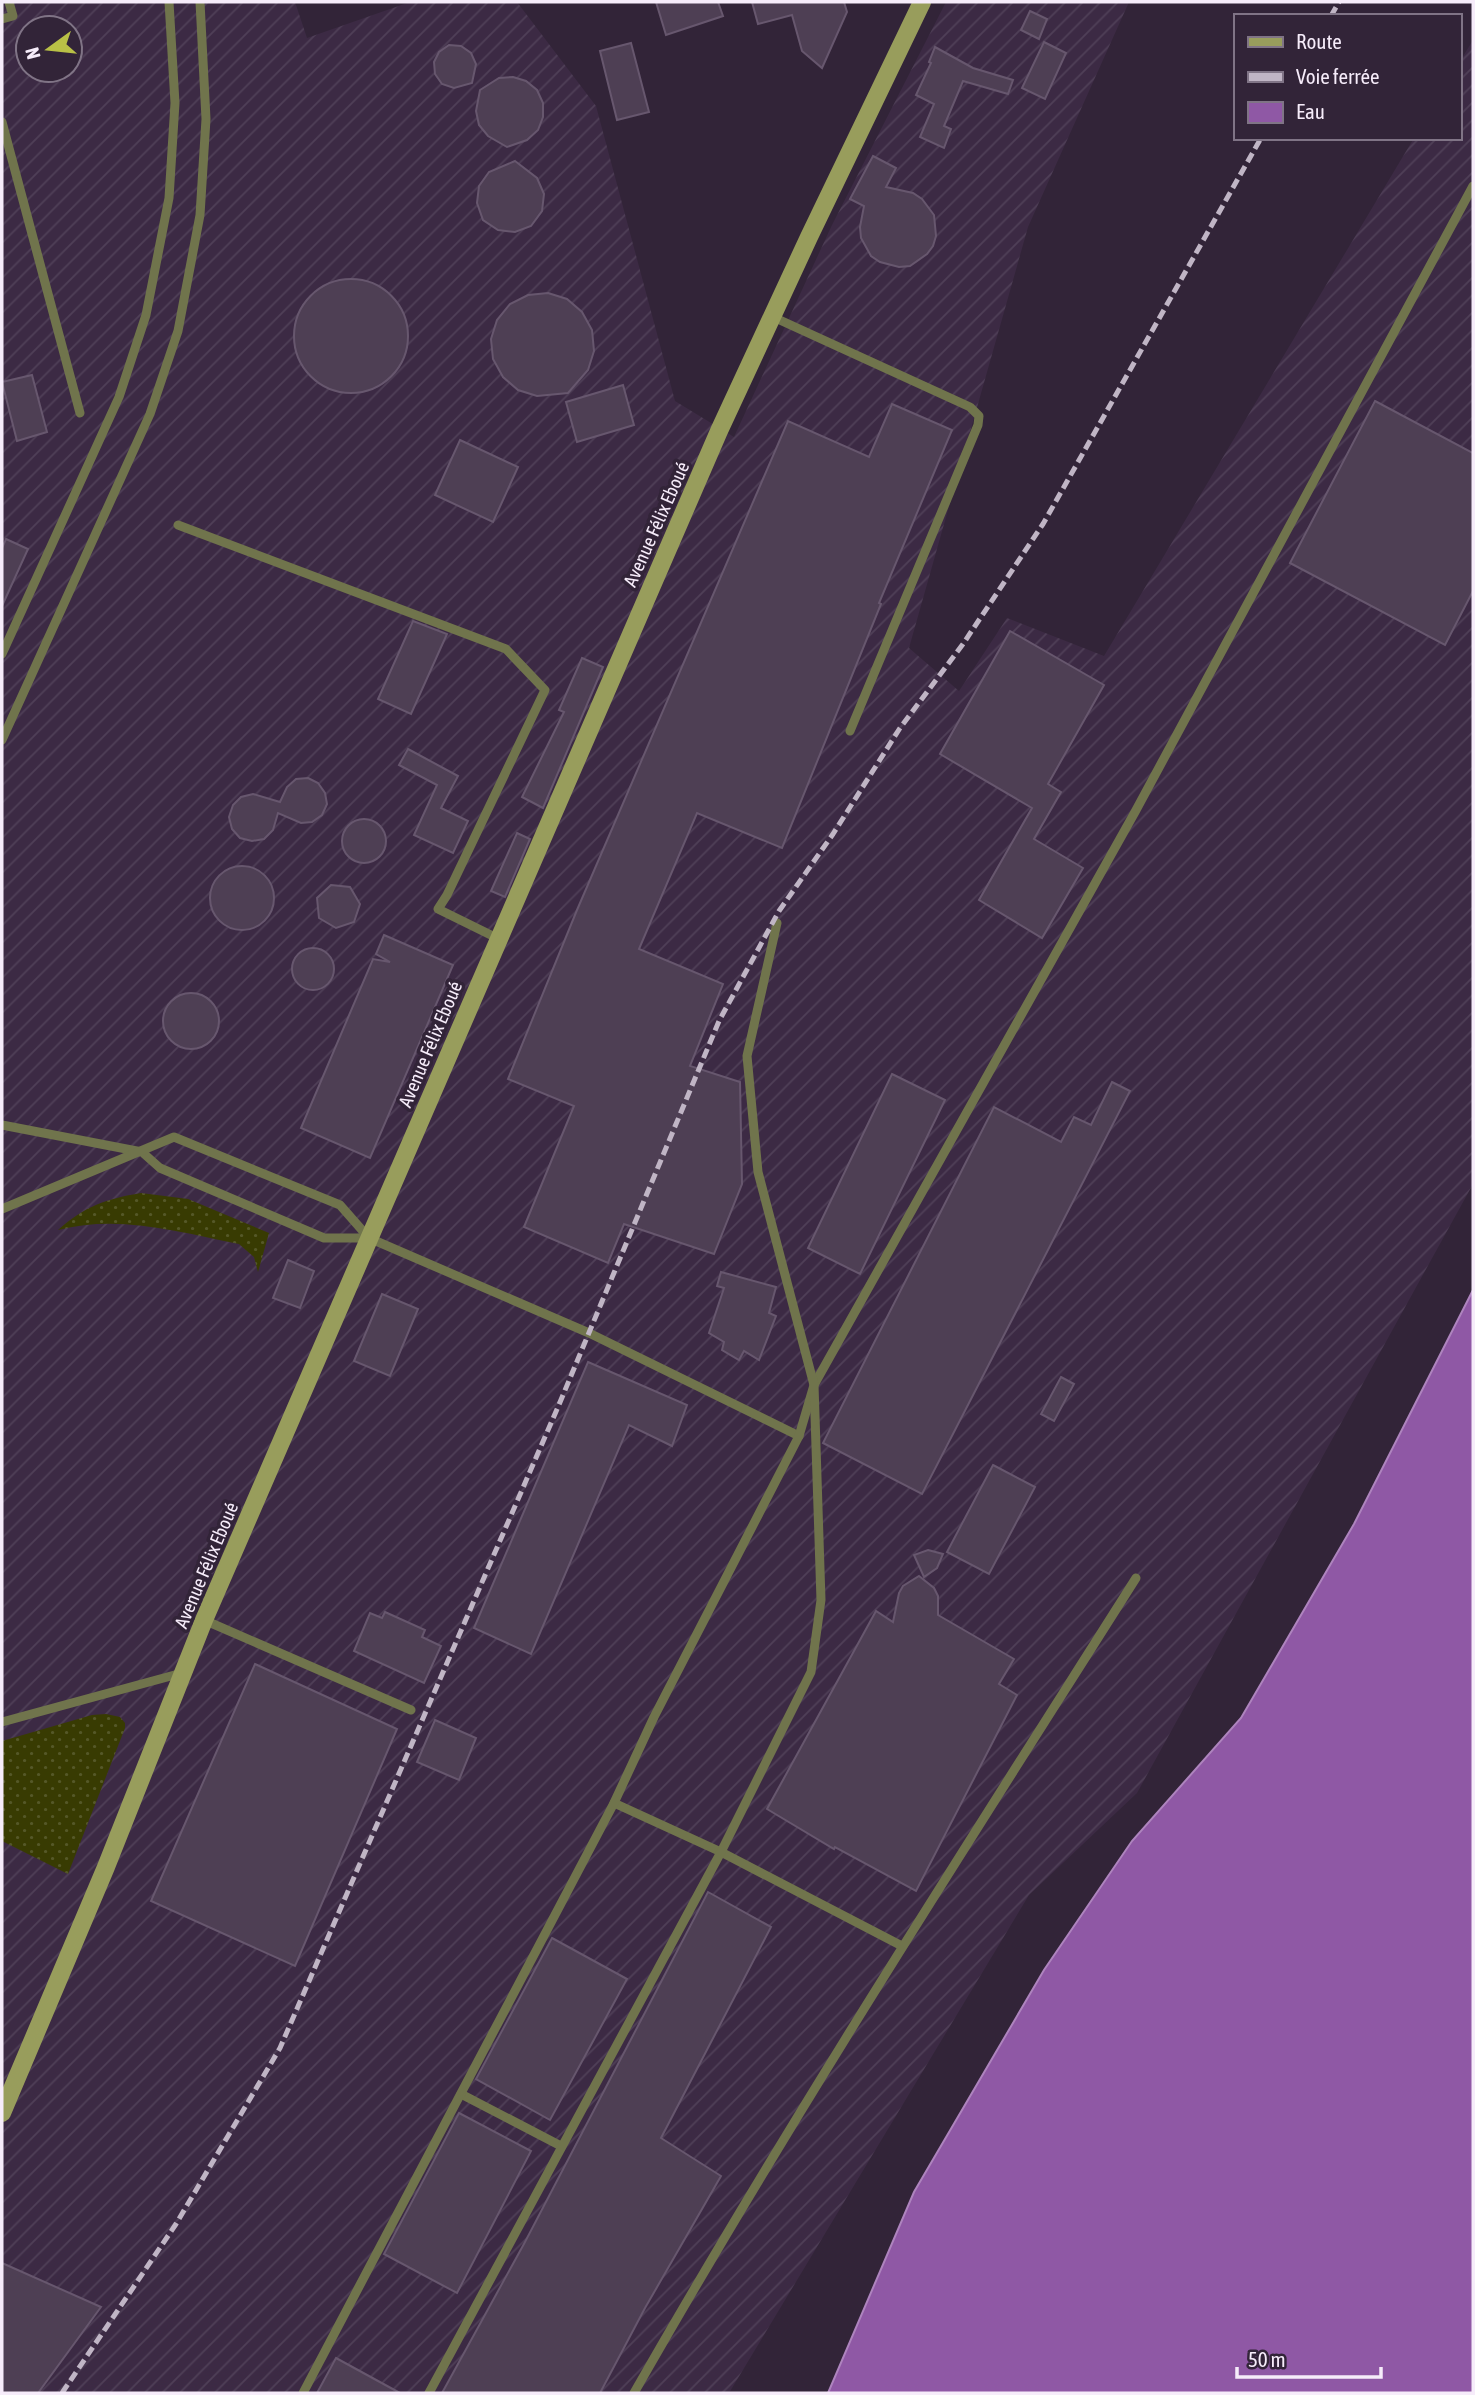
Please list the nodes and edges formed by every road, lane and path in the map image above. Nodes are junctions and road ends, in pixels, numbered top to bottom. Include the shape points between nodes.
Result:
1 (9, 2) edge
2 (169, 2) edge
3 (200, 2) edge
4 (922, 2) edge
5 (2, 19) edge
6 (2, 122) edge
7 (1473, 186) edge
8 (771, 316) junction
9 (80, 413) dead end
10 (178, 526) dead end
11 (2, 654) edge
12 (850, 731) dead end
13 (2, 740) edge
14 (777, 922) dead end
15 (499, 939) junction
16 (2, 1125) edge
17 (142, 1152) junction
18 (2, 1209) edge
19 (369, 1238) junction
20 (814, 1385) junction
21 (799, 1436) junction
22 (1136, 1578) dead end
23 (204, 1620) junction
24 (184, 1672) junction
25 (411, 1710) dead end
26 (2, 1722) edge
27 (614, 1803) junction
28 (721, 1852) junction
29 (902, 1946) junction
30 (461, 2094) junction
31 (2, 2113) edge
32 (561, 2146) junction
33 (303, 2393) edge
34 (429, 2393) edge
35 (635, 2393) edge

1 - 5 lane via 13,16
2 - 11 lane via 175,103 169,198 146,315 118,397
3 - 13 lane via 206,119 200,215 178,331 150,414
4 - 8 street, Avenue Félix Eboué
6 - 9 lane
7 - 20 lane via 1135,812
8 - 12 lane via 970,407 979,416
8 - 15 street, Avenue Félix Eboué
10 - 15 lane via 506,649 545,690 438,909
14 - 20 lane via 747,1056 758,1172
15 - 19 street, Avenue Félix Eboué
16 - 17 lane
17 - 18 lane
17 - 19 lane via 160,1168 324,1238
17 - 19 lane via 174,1137 340,1205
19 - 21 lane via 589,1333
19 - 23 street, Avenue Félix Eboué
20 - 21 lane
20 - 28 lane via 821,1600 811,1672
21 - 27 lane
22 - 29 lane
23 - 24 street, Avenue Félix Eboué
23 - 25 lane
24 - 26 lane
24 - 31 street, Avenue Félix Eboué
27 - 28 lane
27 - 30 lane
28 - 29 lane
28 - 32 lane
29 - 35 lane
30 - 32 lane
30 - 33 lane
32 - 34 lane

